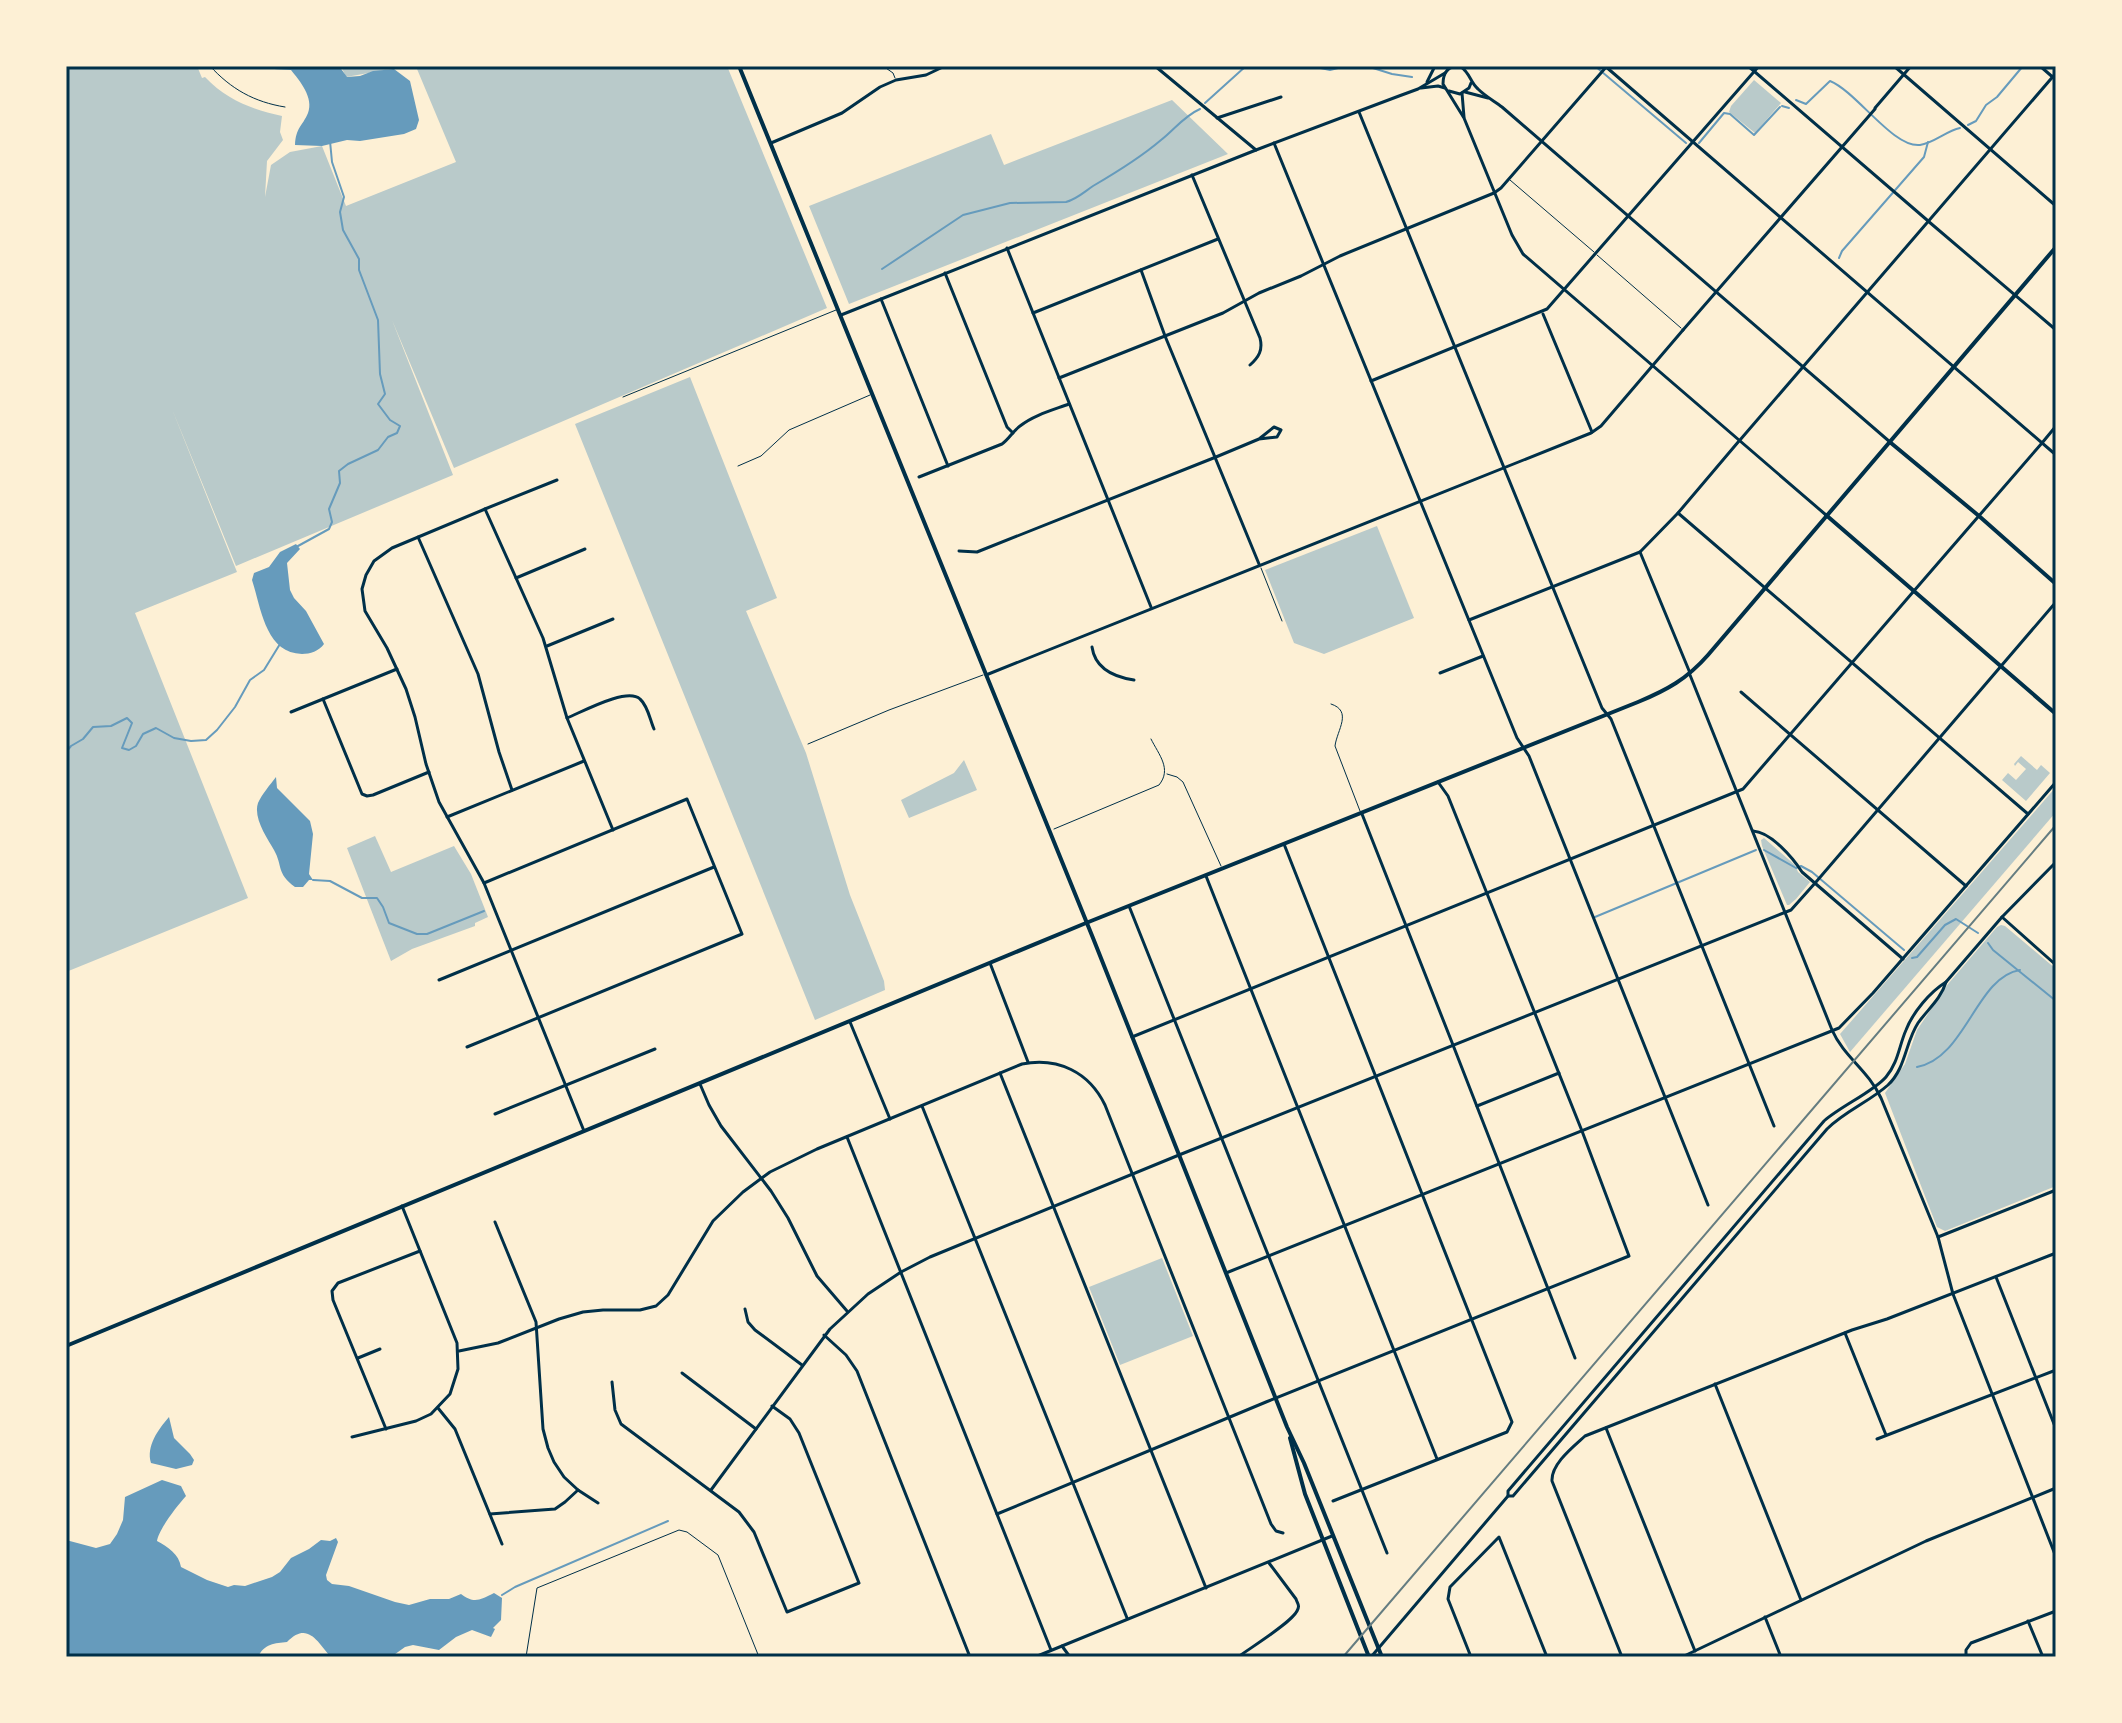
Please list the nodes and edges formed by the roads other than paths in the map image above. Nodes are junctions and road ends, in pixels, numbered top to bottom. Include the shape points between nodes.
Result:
1 (210, 66) edge
2 (739, 66) edge
3 (883, 66) edge
4 (945, 66) edge
5 (1155, 66) edge
6 (1435, 66) edge
7 (1459, 66) edge
8 (1748, 66) edge
9 (1759, 66) edge
10 (1894, 66) edge
11 (1911, 66) edge
12 (2040, 66) edge
13 (1605, 67) edge
14 (1446, 70) edge
15 (1754, 72) junction
16 (1904, 74) junction
17 (1471, 77) junction
18 (2055, 77) edge
19 (896, 80) junction
20 (1425, 84) junction
21 (1418, 89) junction
22 (1447, 90) junction
23 (1463, 92) junction
24 (1281, 97) dead end
25 (1491, 99) junction
26 (285, 107) dead end
27 (1359, 112) junction
28 (1217, 118) junction
29 (1464, 118) junction
30 (1542, 141) junction
31 (1693, 142) junction
32 (1274, 143) junction
33 (771, 144) junction
34 (1842, 146) junction
35 (1991, 149) junction
36 (1256, 150) junction
37 (1192, 175) junction
38 (1509, 179) junction
39 (1494, 193) junction
40 (2056, 206) edge
41 (1629, 217) junction
42 (1780, 217) junction
43 (1928, 221) junction
44 (1407, 229) junction
45 (1218, 239) junction
46 (2056, 247) edge
47 (1007, 248) junction
48 (1596, 255) junction
49 (1324, 264) junction
50 (1141, 270) junction
51 (945, 273) junction
52 (1565, 290) junction
53 (1716, 291) junction
54 (1867, 293) junction
55 (2015, 295) junction
56 (881, 299) junction
57 (1243, 302) junction
58 (840, 312) junction
59 (1033, 313) junction
60 (1543, 313) junction
61 (1683, 330) junction
62 (2056, 330) edge
63 (1165, 336) junction
64 (1455, 348) junction
65 (1250, 365) dead end
66 (1652, 366) junction
67 (1803, 366) junction
68 (1954, 368) junction
69 (1059, 378) junction
70 (1371, 381) junction
71 (873, 394) junction
72 (623, 397) dead end
73 (1069, 404) junction
74 (2056, 426) edge
75 (1592, 432) junction
76 (1013, 433) junction
77 (1259, 439) junction
78 (1739, 441) junction
79 (1890, 442) junction
80 (2042, 443) junction
81 (2056, 455) edge
82 (1216, 457) junction
83 (738, 466) dead end
84 (948, 466) junction
85 (1503, 468) junction
86 (919, 477) dead end
87 (557, 480) dead end
88 (1108, 500) junction
89 (1420, 501) junction
90 (485, 509) junction
91 (1678, 513) junction
92 (1826, 515) junction
93 (1979, 516) junction
94 (418, 537) junction
95 (585, 549) dead end
96 (959, 551) dead end
97 (1640, 552) junction
98 (1259, 564) junction
99 (516, 578) junction
100 (2056, 584) edge
101 (1553, 588) junction
102 (1765, 588) junction
103 (1913, 592) junction
104 (2056, 602) edge
105 (1151, 607) junction
106 (613, 619) dead end
107 (1468, 620) junction
108 (1282, 621) dead end
109 (546, 646) junction
110 (1092, 647) dead end
111 (1483, 656) junction
112 (1852, 663) junction
113 (2000, 667) junction
114 (397, 669) junction
115 (1440, 673) dead end
116 (986, 675) junction
117 (1690, 675) junction
118 (1134, 680) dead end
119 (1741, 692) dead end
120 (323, 699) junction
121 (1331, 704) dead end
122 (291, 712) dead end
123 (1607, 714) junction
124 (2056, 714) edge
125 (567, 718) junction
126 (654, 729) dead end
127 (1791, 734) junction
128 (1940, 738) junction
129 (1151, 739) dead end
130 (808, 744) dead end
131 (1523, 747) junction
132 (584, 761) junction
133 (429, 772) junction
134 (1166, 774) junction
135 (1438, 782) junction
136 (2056, 782) edge
137 (512, 790) junction
138 (1737, 792) junction
139 (1878, 810) junction
140 (1361, 813) junction
141 (2028, 814) junction
142 (447, 818) junction
143 (1654, 825) junction
144 (613, 830) junction
145 (1049, 831) junction
146 (1753, 831) junction
147 (1284, 844) junction
148 (1570, 859) junction
149 (2056, 862) edge
150 (714, 867) junction
151 (1222, 869) junction
152 (1206, 876) junction
153 (1817, 881) junction
154 (484, 883) junction
155 (1966, 886) junction
156 (1486, 893) junction
157 (1129, 906) junction
158 (1785, 912) junction
159 (2002, 917) junction
160 (1086, 923) junction
161 (1406, 926) junction
162 (1701, 946) junction
163 (512, 950) junction
164 (1328, 957) junction
165 (1903, 959) junction
166 (990, 963) junction
167 (2056, 965) edge
168 (1618, 979) junction
169 (439, 980) dead end
170 (1946, 982) junction
171 (1251, 988) junction
172 (1535, 1013) junction
173 (539, 1017) junction
174 (1174, 1020) junction
175 (850, 1022) junction
176 (1832, 1030) junction
177 (1132, 1037) junction
178 (1453, 1045) junction
179 (467, 1047) dead end
180 (655, 1049) dead end
181 (1028, 1062) junction
182 (1749, 1064) junction
183 (1000, 1073) junction
184 (1559, 1073) junction
185 (1376, 1076) junction
186 (567, 1084) junction
187 (700, 1084) junction
188 (1875, 1086) junction
189 (1878, 1092) junction
190 (1666, 1097) junction
191 (922, 1106) junction
192 (1299, 1107) junction
193 (1476, 1107) junction
194 (495, 1114) dead end
195 (890, 1119) junction
196 (1774, 1126) dead end
197 (584, 1131) junction
198 (1582, 1131) junction
199 (846, 1137) junction
200 (1221, 1138) junction
201 (1179, 1155) junction
202 (1499, 1164) junction
203 (1132, 1174) junction
204 (761, 1178) junction
205 (2056, 1190) edge
206 (1422, 1195) junction
207 (1708, 1205) dead end
208 (402, 1206) junction
209 (1054, 1206) junction
210 (495, 1222) dead end
211 (1345, 1226) junction
212 (1938, 1237) junction
213 (975, 1238) junction
214 (420, 1251) junction
215 (2056, 1253) edge
216 (1268, 1257) junction
217 (901, 1272) junction
218 (1226, 1273) junction
219 (1996, 1277) junction
220 (1548, 1289) junction
221 (1953, 1294) junction
222 (745, 1309) dead end
223 (847, 1311) junction
224 (1470, 1320) junction
225 (537, 1328) junction
226 (1845, 1333) junction
227 (824, 1335) junction
228 (66, 1346) edge
229 (380, 1349) dead end
230 (459, 1351) junction
231 (1394, 1351) junction
232 (358, 1358) junction
233 (1575, 1358) dead end
234 (802, 1365) junction
235 (2056, 1370) edge
236 (682, 1373) dead end
237 (2036, 1378) junction
238 (612, 1382) dead end
239 (1318, 1382) junction
240 (1715, 1384) junction
241 (1991, 1395) junction
242 (1276, 1399) junction
243 (772, 1406) junction
244 (438, 1408) junction
245 (1229, 1417) junction
246 (1287, 1427) junction
247 (1606, 1428) junction
248 (386, 1429) junction
249 (756, 1429) junction
250 (2056, 1429) edge
251 (1886, 1435) junction
252 (352, 1437) dead end
253 (1877, 1439) dead end
254 (1151, 1450) junction
255 (1437, 1459) junction
256 (1073, 1482) junction
257 (2056, 1488) edge
258 (1361, 1489) junction
259 (578, 1490) junction
260 (711, 1490) junction
261 (1508, 1496) junction
262 (2032, 1497) junction
263 (1333, 1501) dead end
264 (598, 1503) dead end
265 (490, 1514) junction
266 (997, 1514) junction
267 (1283, 1533) dead end
268 (1334, 1536) junction
269 (1323, 1540) junction
270 (502, 1544) dead end
271 (1387, 1553) dead end
272 (2056, 1557) edge
273 (1269, 1563) junction
274 (1206, 1588) junction
275 (1801, 1600) junction
276 (2056, 1611) edge
277 (1765, 1617) junction
278 (1127, 1619) junction
279 (2028, 1621) junction
280 (1062, 1646) junction
281 (1051, 1650) junction
282 (1695, 1651) junction
283 (526, 1657) edge
284 (759, 1657) edge
285 (970, 1657) edge
286 (1035, 1657) edge
287 (1070, 1657) edge
288 (1238, 1657) edge
289 (1370, 1657) edge
290 (1382, 1657) edge
291 (1471, 1657) edge
292 (1547, 1657) edge
293 (1622, 1657) edge
294 (1682, 1657) edge
295 (1781, 1657) edge
296 (1966, 1657) edge
297 (2043, 1657) edge

1 - 26 lane via 239,92
2 - 33 main road
3 - 19 lane
4 - 19 street
5 - 28 street
6 - 20 street
7 - 14 street
7 - 17 street
8 - 15 street
9 - 15 street
10 - 16 street
11 - 16 street
12 - 18 street
13 - 30 street
13 - 31 street
14 - 20 street
14 - 22 street
15 - 31 street
15 - 34 street
16 - 34 street
16 - 35 street
17 - 23 street
17 - 25 street
18 - 35 street
19 - 33 street via 842,113
20 - 21 street
21 - 22 street
21 - 27 street
22 - 23 street
22 - 29 street
23 - 25 street
23 - 29 street
24 - 28 street
25 - 30 street
27 - 32 street
27 - 44 street
28 - 36 street
29 - 39 street
30 - 38 street
30 - 41 street
31 - 41 street
31 - 42 street
32 - 36 street
32 - 49 street
33 - 58 main road
34 - 42 street
34 - 43 street
35 - 40 street
35 - 43 street
36 - 37 street
37 - 45 street
37 - 47 street
38 - 39 street
38 - 48 lane
39 - 44 street
39 - 52 street via 1523,254
41 - 48 street
41 - 53 street
42 - 53 street
42 - 54 street
43 - 54 street
43 - 55 street
44 - 49 street
44 - 64 street
45 - 50 street
45 - 57 street
46 - 55 main road
47 - 51 street
47 - 59 street
48 - 52 street
48 - 61 lane
49 - 57 street
49 - 70 street
50 - 59 street
50 - 63 street
51 - 56 street
51 - 76 street
52 - 60 street
52 - 66 street
53 - 61 street
53 - 67 street
54 - 67 street
54 - 68 street
55 - 62 street
55 - 68 main road
56 - 58 street
56 - 84 street
57 - 63 street
57 - 65 street via 1261,342
58 - 71 main road
58 - 72 lane
59 - 69 street
60 - 64 street
60 - 75 street
61 - 66 street
63 - 69 street
63 - 82 street
64 - 70 street
64 - 85 street
66 - 75 street
66 - 78 street
67 - 78 street
67 - 79 street
68 - 79 main road
68 - 80 street
69 - 73 street
70 - 89 street
71 - 83 lane via 789,430 761,456
71 - 116 main road
73 - 76 street
73 - 88 street
74 - 80 street
75 - 85 street
76 - 84 street via 1002,444
77 - 77 street via 1274,427 1281,430 1277,437
77 - 82 street
78 - 91 street
78 - 92 street
79 - 92 main road
79 - 93 main road
80 - 81 street
80 - 93 street
82 - 88 street
82 - 98 street
84 - 86 street
85 - 89 street
85 - 101 street
87 - 90 street
88 - 96 street via 977,552
88 - 105 street
89 - 98 street
89 - 107 street
90 - 94 street
90 - 99 street
91 - 97 street
91 - 102 street
92 - 102 main road
92 - 103 main road
93 - 100 main road
93 - 103 street
94 - 114 street via 374,561 362,589 365,611
94 - 137 street via 478,674
95 - 99 street
97 - 101 street
97 - 117 street
98 - 105 street
98 - 108 lane
99 - 109 street
101 - 107 street
101 - 123 street
102 - 112 street
102 - 117 main road
103 - 112 street
103 - 113 main road
104 - 113 street
105 - 116 street
106 - 109 street
107 - 111 street
109 - 125 street
110 - 118 street via 1104,670
111 - 115 street
111 - 131 street
112 - 127 street
112 - 128 street
113 - 124 main road
113 - 128 street
114 - 120 street
114 - 133 street
116 - 130 lane
116 - 145 main road
117 - 123 main road
117 - 138 street
119 - 127 street
120 - 122 street
120 - 133 street via 364,796
121 - 140 lane via 1342,711 1336,751
123 - 131 main road
123 - 143 street
125 - 126 street via 631,695 643,702
125 - 132 street
127 - 138 street
127 - 139 street
128 - 139 street
128 - 141 street
129 - 134 lane
131 - 135 main road
131 - 148 street
132 - 137 street
132 - 144 street
133 - 142 street
134 - 145 lane via 1156,787
134 - 151 lane via 1183,782
135 - 140 main road
135 - 156 street
136 - 141 street
137 - 142 street
138 - 143 street
138 - 146 street
139 - 153 street
139 - 155 street
140 - 147 main road
140 - 161 street
141 - 155 street
142 - 154 street
143 - 148 street
143 - 162 street
144 - 150 street via 687,799
144 - 154 street
145 - 160 main road
146 - 153 street via 1765,834
146 - 158 street
147 - 151 main road
147 - 164 street
148 - 156 street
148 - 168 street
149 - 159 street
150 - 163 street
150 - 173 street via 742,934
151 - 152 main road
152 - 157 main road
152 - 171 street
153 - 158 street
153 - 165 street
154 - 163 street
155 - 165 street
156 - 161 street
156 - 172 street
157 - 160 main road
157 - 174 street
158 - 162 street
158 - 176 street
159 - 167 street
159 - 170 street
160 - 166 main road
160 - 177 main road
161 - 164 street
161 - 178 street
162 - 168 street
162 - 182 street
163 - 169 street
163 - 173 street
164 - 171 street
164 - 185 street
165 - 176 street via 1851,1018
166 - 175 main road
166 - 181 street
168 - 172 street
168 - 190 street
170 - 188 street via 1911,1020 1893,1067
170 - 189 street via 1914,1032 1897,1074
171 - 174 street
171 - 192 street
172 - 178 street
172 - 184 street
173 - 179 street
173 - 186 street
174 - 177 street
174 - 200 street
175 - 187 main road
175 - 195 street
176 - 182 street
176 - 188 street
177 - 201 main road
178 - 185 street
178 - 193 street
180 - 186 street
181 - 183 street
181 - 203 street via 1060,1064 1093,1085
182 - 190 street
182 - 196 street
183 - 191 street
183 - 209 street
184 - 193 street
184 - 198 street
185 - 192 street
185 - 206 street
186 - 194 street
186 - 197 street
187 - 197 main road
187 - 204 street via 717,1119
188 - 189 street
188 - 261 street via 1816,1129
189 - 212 street
189 - 261 street via 1827,1129
190 - 198 street
190 - 207 street
191 - 195 street
191 - 213 street
192 - 200 street
192 - 211 street
193 - 202 street
195 - 199 street
197 - 208 main road
198 - 202 street
198 - 220 street via 1629,1256
199 - 204 street
199 - 217 street
200 - 201 street
200 - 216 street
201 - 203 street
201 - 218 main road
202 - 206 street
202 - 220 street
203 - 209 street
203 - 245 street
204 - 223 street via 823,1286
204 - 225 street via 713,1221 656,1306 583,1312
205 - 212 street
206 - 211 street
206 - 224 street
208 - 214 street
208 - 228 main road
209 - 213 street
209 - 254 street
210 - 225 street
211 - 216 street
211 - 231 street
212 - 221 street
213 - 217 street
213 - 256 street
214 - 230 street
214 - 232 street via 338,1283 332,1291
215 - 219 street
216 - 218 street
216 - 239 street
217 - 223 street
217 - 266 street
218 - 242 main road
219 - 221 street
219 - 237 street
220 - 224 street
220 - 233 street
221 - 226 street
221 - 241 street
222 - 234 street via 755,1330
223 - 227 street
224 - 231 street
224 - 255 street via 1512,1422 1507,1432
225 - 230 street
225 - 259 street via 545,1439 554,1462
226 - 240 street
226 - 251 street
227 - 234 street
227 - 285 street via 857,1371
229 - 232 street
230 - 244 street via 454,1385
231 - 239 street
231 - 255 street
232 - 248 street
234 - 243 street
235 - 237 street
236 - 249 street
237 - 241 street
237 - 250 street
238 - 260 street via 621,1424
239 - 242 street
239 - 258 street
240 - 247 street
240 - 275 street
241 - 251 street
241 - 262 street
242 - 245 street
242 - 246 main road
243 - 249 street
243 - 260 street via 799,1433 859,1583 787,1612 752,1527
244 - 248 street
244 - 265 street via 455,1429
245 - 254 street
245 - 267 street via 1271,1524
246 - 268 main road
246 - 269 main road
247 - 282 street
247 - 293 street via 1585,1436 1551,1474
248 - 252 street
249 - 260 street
251 - 253 street
254 - 256 street
254 - 274 street
255 - 258 street
256 - 266 street
256 - 278 street
257 - 262 street
258 - 263 street
258 - 271 street
259 - 264 street
259 - 265 street via 555,1509
261 - 289 street
262 - 272 street
262 - 275 street
265 - 270 street
266 - 281 street
268 - 269 street
268 - 290 main road
269 - 273 street
269 - 289 main road
273 - 274 street
273 - 288 street via 1298,1609
274 - 278 street
275 - 277 street
276 - 279 street
277 - 282 street
277 - 295 street
278 - 280 street
279 - 296 street via 1971,1643
279 - 297 street
280 - 281 street
280 - 287 street
281 - 286 street
282 - 294 street
283 - 284 lane via 537,1588 679,1530 718,1555
291 - 292 street via 1448,1599 1450,1587 1499,1537

